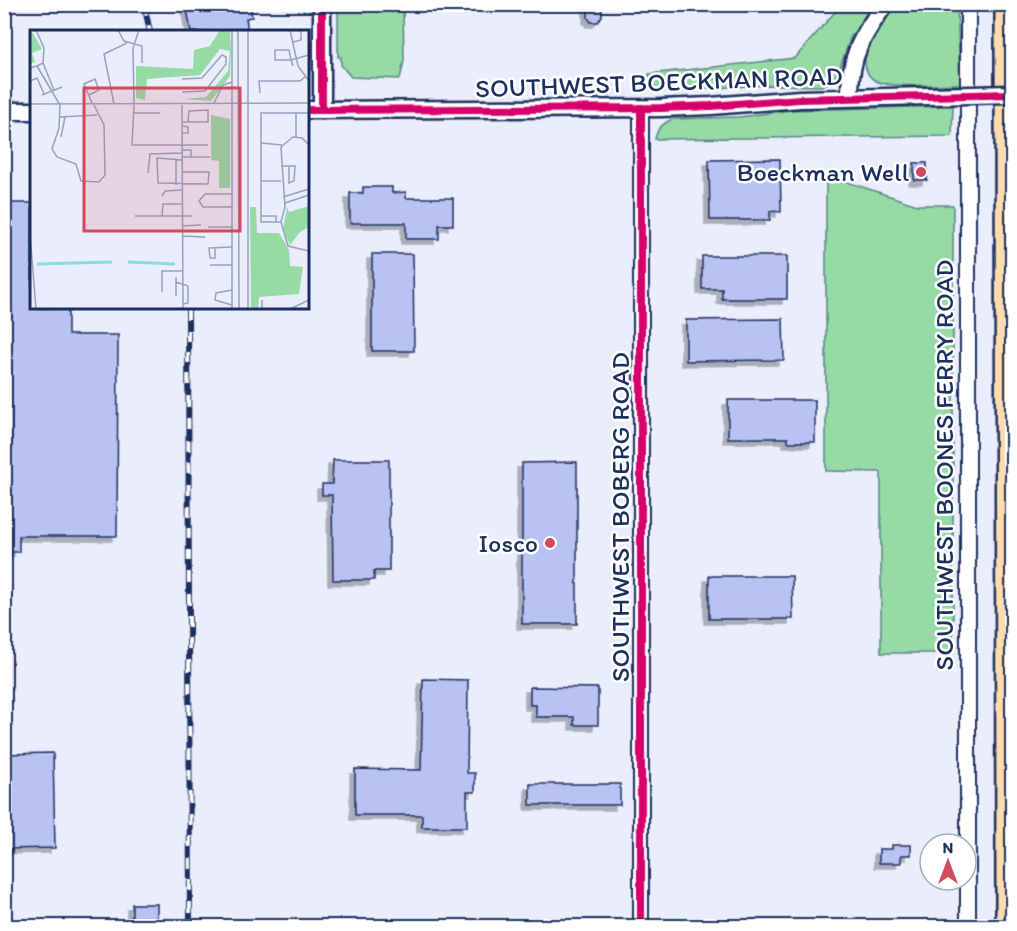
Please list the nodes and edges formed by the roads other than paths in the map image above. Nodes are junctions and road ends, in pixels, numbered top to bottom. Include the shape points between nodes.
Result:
1 (322, 4) edge
2 (885, 4) edge
3 (968, 4) edge
4 (1006, 4) edge
5 (1012, 94) edge
6 (850, 97) junction
7 (641, 108) junction
8 (315, 110) edge
9 (4, 111) edge
10 (30, 111) edge
11 (641, 927) edge
12 (968, 927) edge
13 (1006, 927) edge

1 - 8 main road
2 - 6 main road via 858,45 850,74
3 - 12 street, SOUTHWEST BOONES FERRY ROAD
4 - 13 highway
5 - 6 main road, SOUTHWEST BOECKMAN ROAD, bridge
6 - 7 main road, SOUTHWEST BOECKMAN ROAD
7 - 8 main road, SOUTHWEST BOECKMAN ROAD
7 - 11 street, SOUTHWEST BOBERG ROAD
9 - 10 main road

